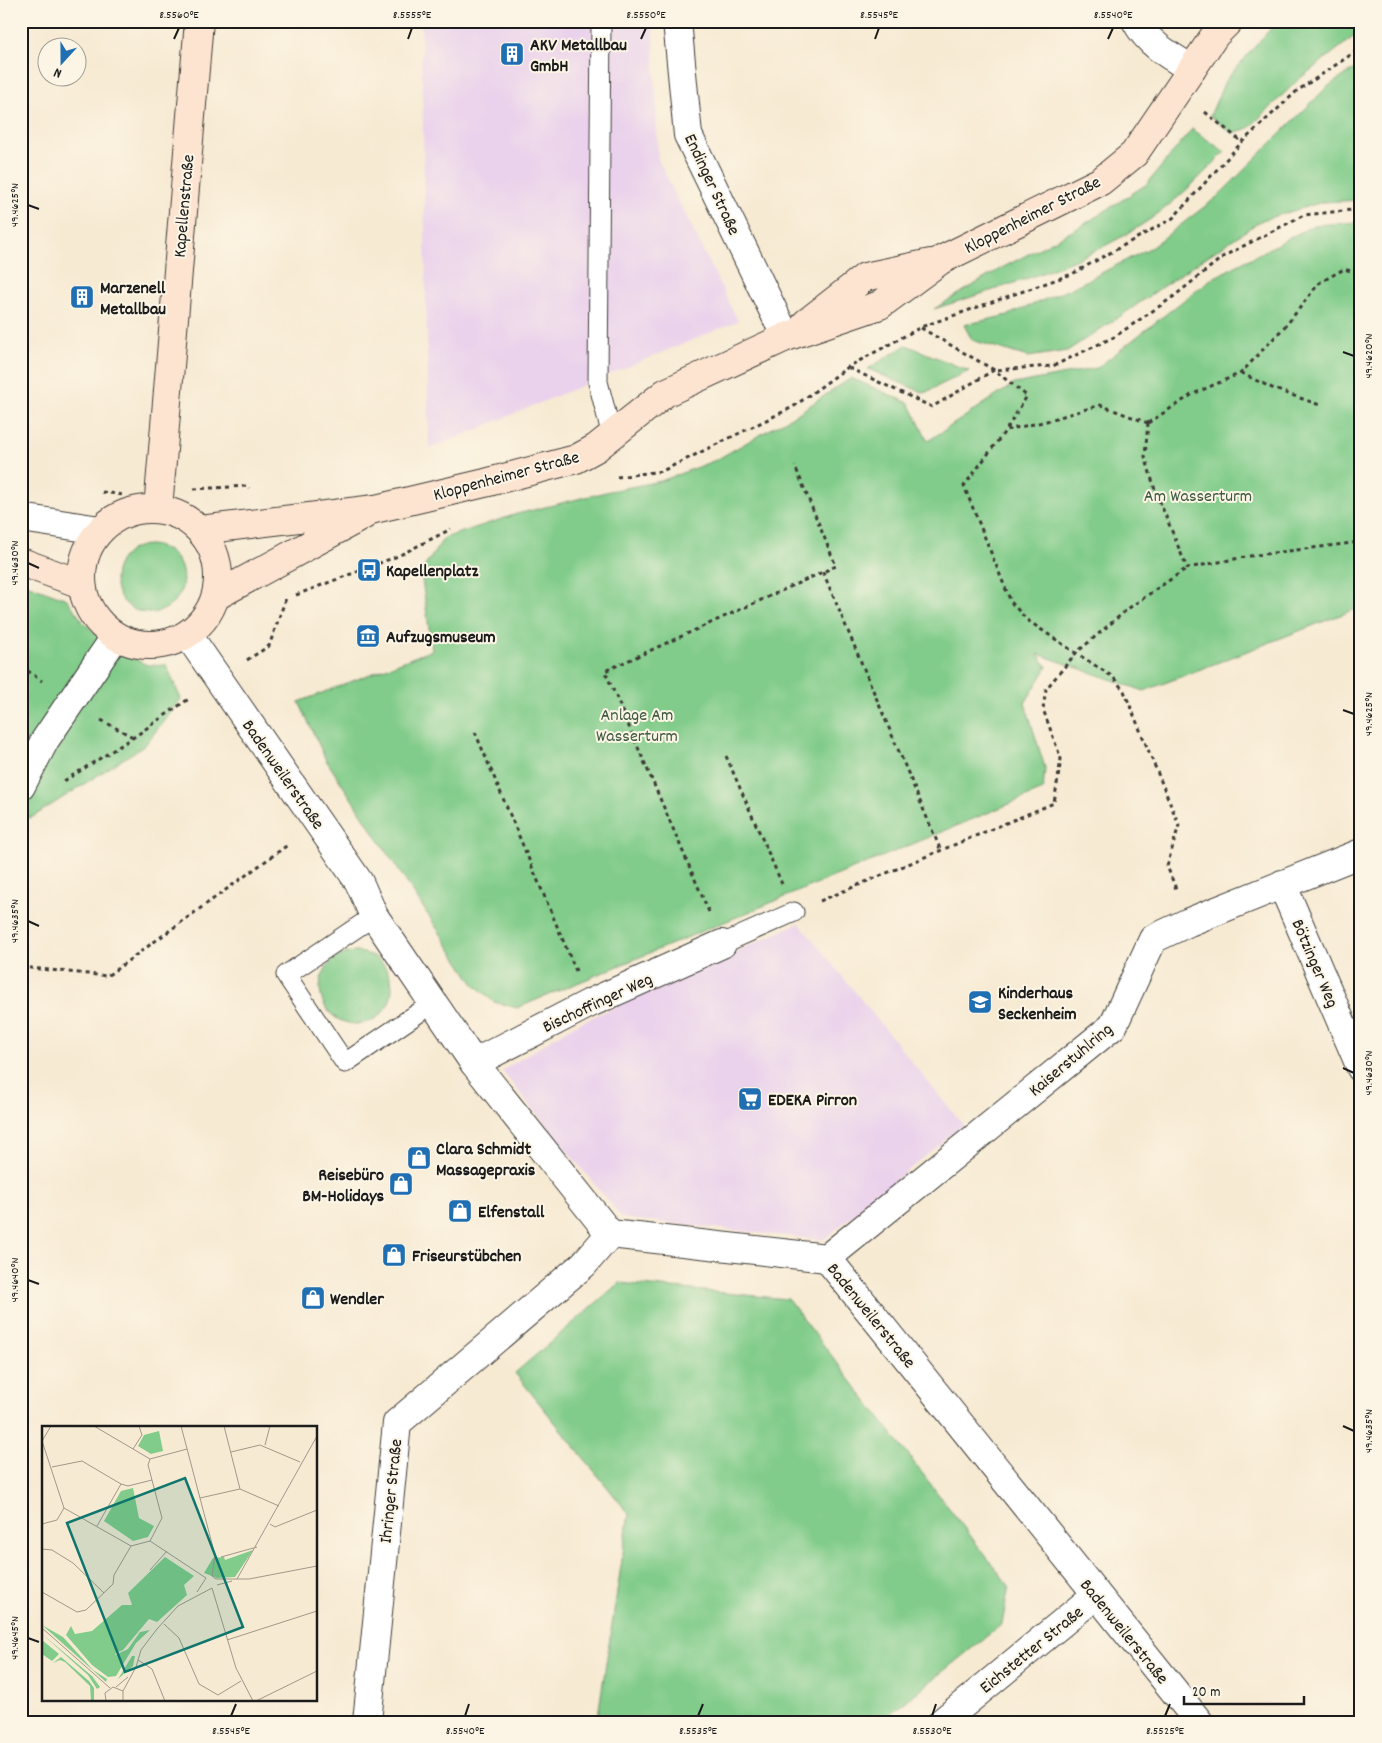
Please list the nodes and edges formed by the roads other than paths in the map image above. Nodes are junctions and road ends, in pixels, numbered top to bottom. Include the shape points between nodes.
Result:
1 (198, 21) edge
2 (601, 21) edge
3 (677, 21) edge
4 (1136, 21) edge
5 (1229, 21) edge
6 (1185, 80) junction
7 (786, 337) junction
8 (612, 436) junction
9 (158, 509) junction
10 (375, 510) junction
11 (21, 518) edge
12 (100, 530) junction
13 (200, 530) junction
14 (21, 562) edge
15 (81, 584) junction
16 (216, 596) junction
17 (188, 635) junction
18 (115, 637) junction
19 (21, 786) edge
20 (1361, 853) edge
21 (1282, 884) junction
22 (794, 912) road end
23 (374, 916) junction
24 (722, 944) joint
25 (433, 1003) junction
26 (474, 1063) junction
27 (1361, 1068) edge
28 (610, 1234) junction
29 (827, 1258) junction
30 (1096, 1595) junction
31 (367, 1722) edge
32 (942, 1722) edge
33 (1198, 1722) edge

1 - 9 street, Kapellenstraße
2 - 8 lane via 598,382
3 - 7 street, Endinger Straße via 688,135
4 - 6 street via 1142,33 1161,50
5 - 6 street, Kloppenheimer Straße via 1215,35
6 - 7 street, Kloppenheimer Straße via 1134,154 1101,180 941,260 880,305
7 - 8 street, Kloppenheimer Straße via 665,393
8 - 10 street, Kloppenheimer Straße via 576,459
9 - 12 street via 130,512
9 - 13 street via 181,516
10 - 13 street, Kloppenheimer Straße
10 - 16 street, Kloppenheimer Straße
11 - 12 street
12 - 15 street via 82,565
13 - 16 street via 213,550 218,573
14 - 15 street
15 - 18 street via 87,605 98,623
16 - 17 street via 206,618
17 - 18 street via 171,643 152,646 133,644
17 - 23 street, Badenweilerstraße via 359,882
18 - 19 street via 45,740
20 - 21 street, Kaiserstuhlring
21 - 27 street, Bötzinger Weg
21 - 29 street, Kaiserstuhlring via 1153,939 1113,1026
22 - 24 lane
23 - 25 street, Badenweilerstraße
23 - 25 lane via 286,976 345,1063
24 - 26 street, Bischoffinger Weg via 590,1002
25 - 26 street, Badenweilerstraße
26 - 28 street, Badenweilerstraße
28 - 29 street, Badenweilerstraße
28 - 31 street, Ihringer Straße via 584,1264 397,1423
29 - 30 street, Badenweilerstraße
30 - 32 street, Eichstetter Straße
30 - 33 street, Badenweilerstraße

